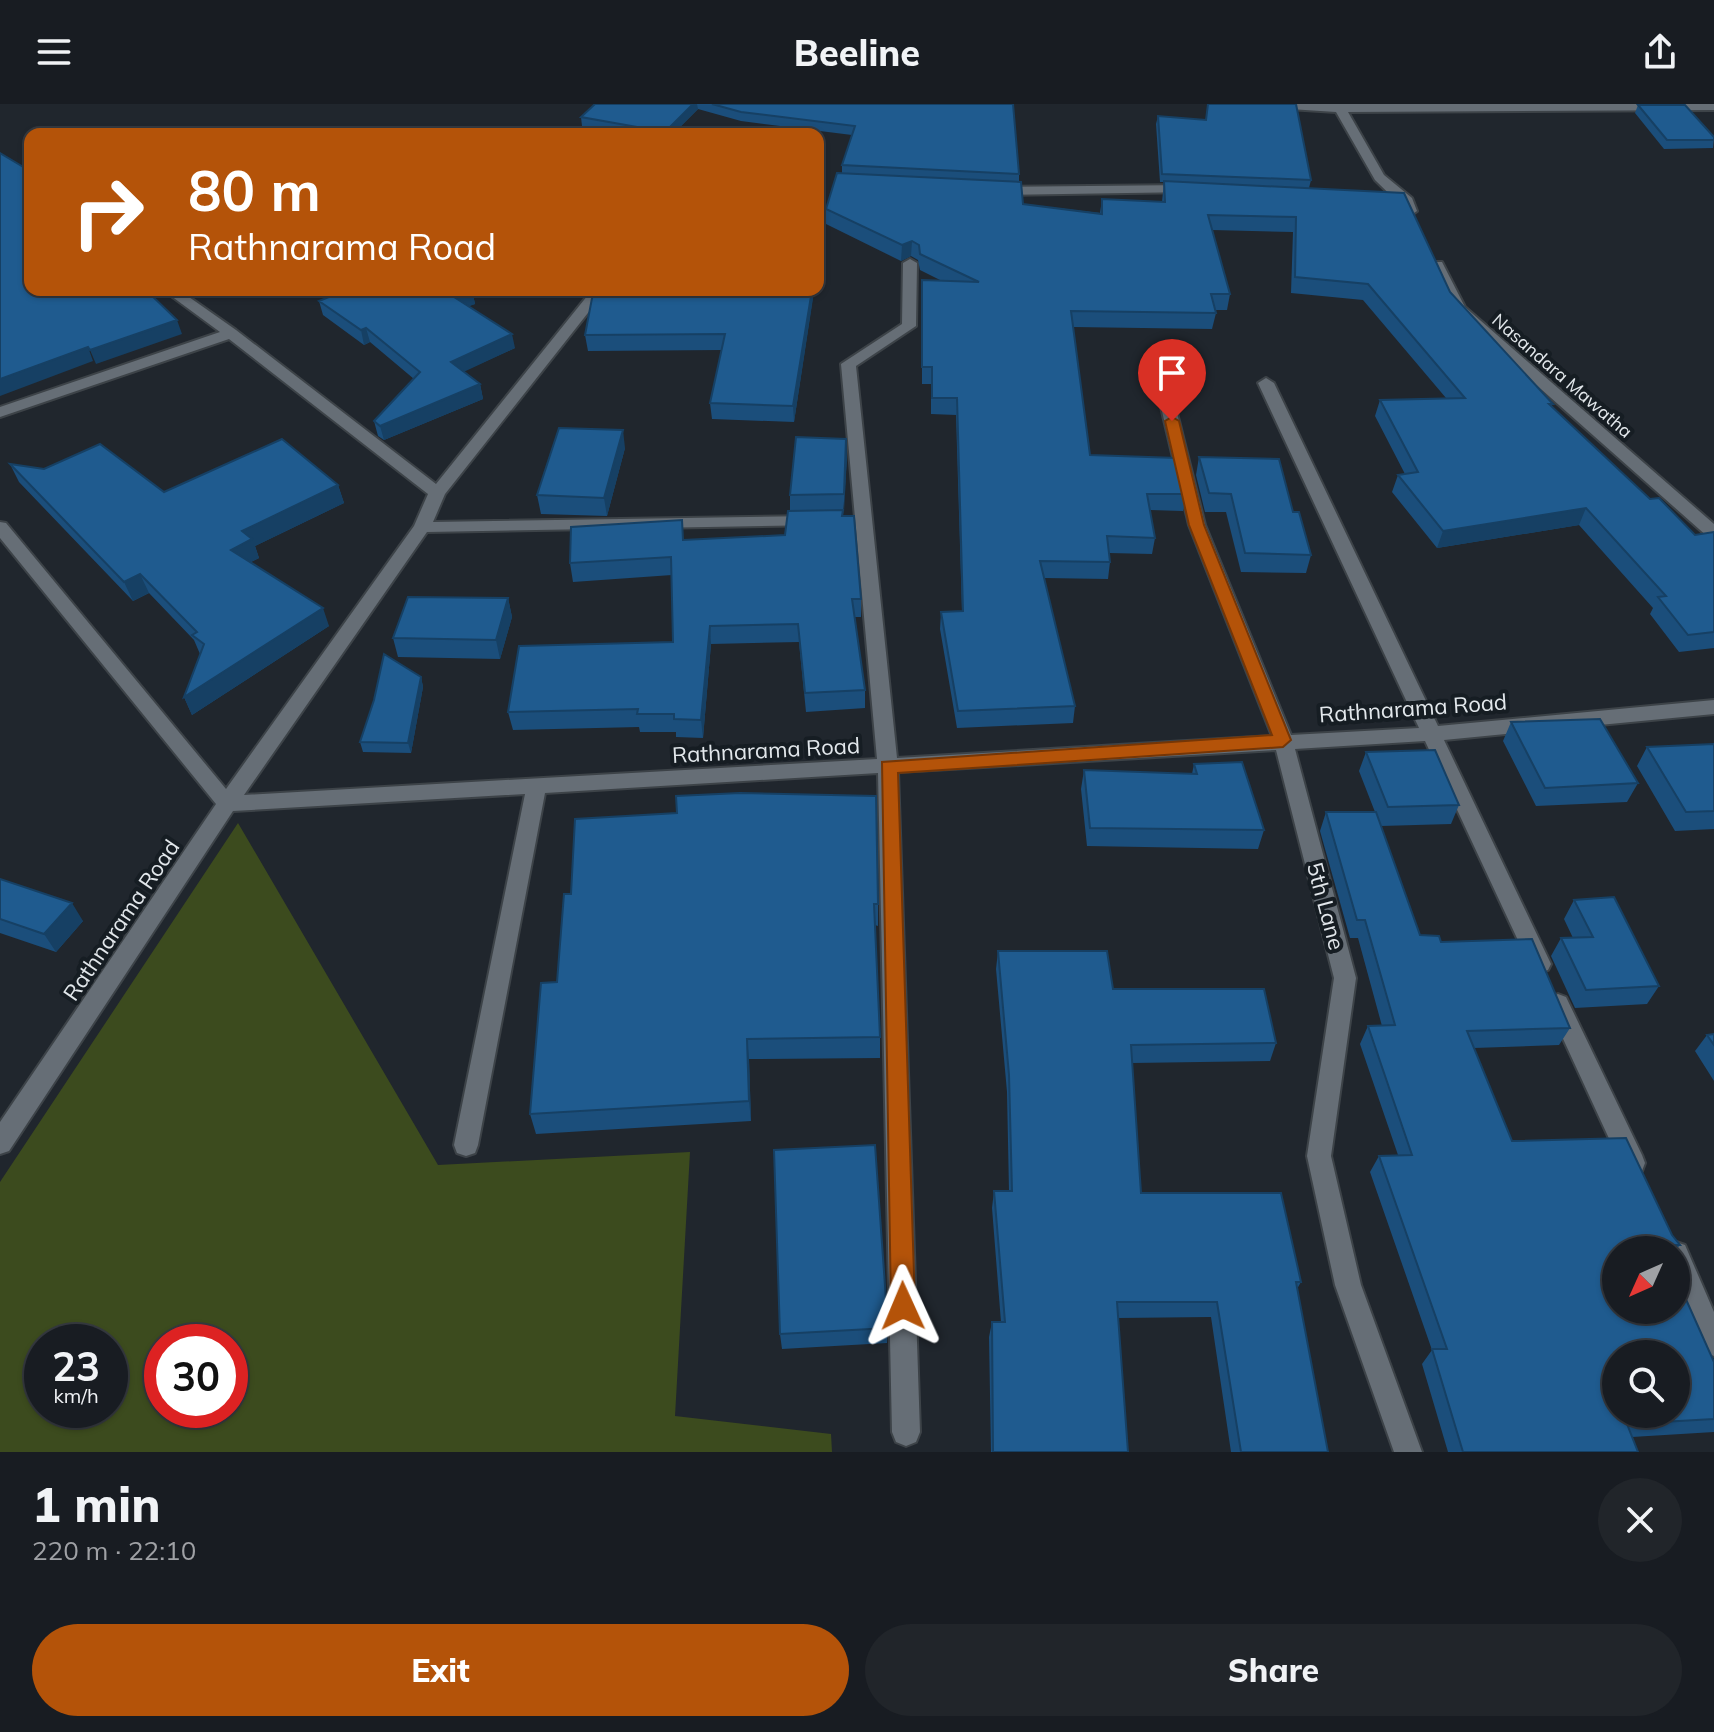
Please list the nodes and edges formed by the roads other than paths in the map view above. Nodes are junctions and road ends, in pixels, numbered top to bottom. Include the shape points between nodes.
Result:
1 (1257, 104) edge
2 (1339, 106) edge
3 (1714, 106) edge
4 (1205, 190) edge
5 (984, 191) edge
6 (1376, 199) edge
7 (1407, 201) junction
8 (1420, 228) edge
9 (1433, 255) edge
10 (910, 263) edge
11 (179, 296) edge
12 (594, 296) edge
13 (231, 333) junction
14 (1159, 369) dead end
15 (1266, 383) dead end
16 (0, 412) edge
17 (437, 493) junction
18 (847, 520) junction
19 (0, 527) edge
20 (422, 527) junction
21 (1714, 533) edge
22 (1714, 707) edge
23 (1431, 734) junction
24 (1283, 740) junction
25 (888, 767) junction
26 (536, 787) junction
27 (227, 804) junction
28 (0, 1143) edge
29 (466, 1145) dead end
30 (1641, 1178) edge
31 (1690, 1286) edge
32 (1714, 1343) edge
33 (906, 1432) dead end
34 (1408, 1452) edge

1 - 2 street
2 - 3 street
2 - 7 street via 1379,177
4 - 5 street
6 - 7 street
7 - 8 street
9 - 21 street, Nasandara Mawatha via 1459,309
10 - 18 street via 909,326 848,364
11 - 13 street
12 - 17 street
13 - 16 street
13 - 17 street
14 - 24 street, 5th Lane via 1197,525
15 - 23 street
17 - 20 street
18 - 20 street
18 - 25 street
19 - 27 street
20 - 27 street
22 - 23 street, Rathnarama Road
23 - 24 street, Rathnarama Road
23 - 30 street
24 - 25 street, Rathnarama Road
24 - 34 street, 5th Lane via 1345,978 1319,1156 1348,1285
25 - 26 street, Rathnarama Road
25 - 33 street
26 - 27 street, Rathnarama Road
26 - 29 street
27 - 28 street, Rathnarama Road
31 - 32 street

